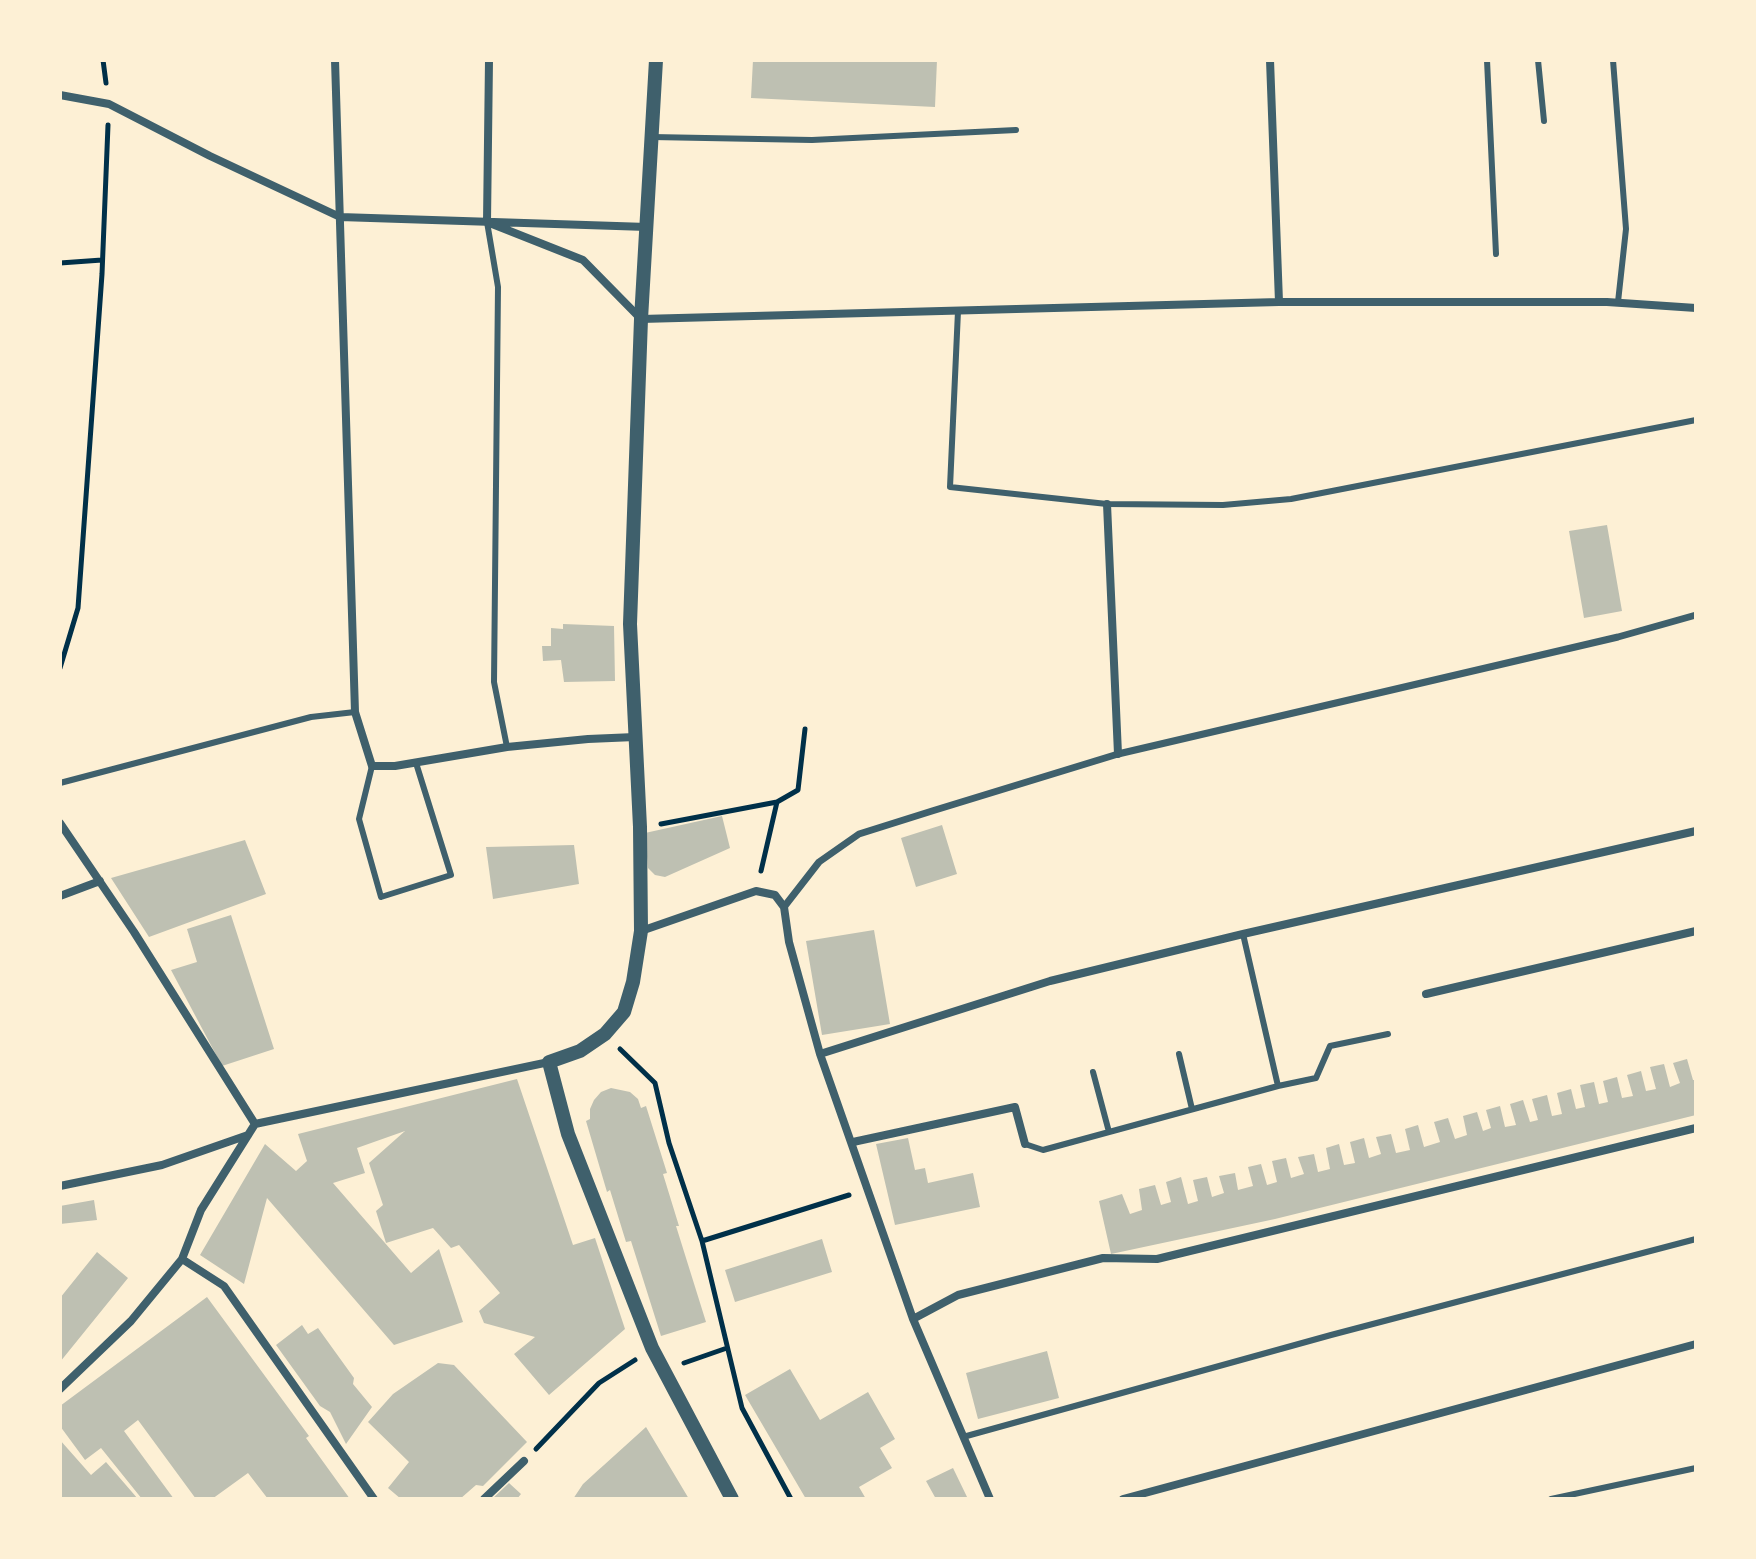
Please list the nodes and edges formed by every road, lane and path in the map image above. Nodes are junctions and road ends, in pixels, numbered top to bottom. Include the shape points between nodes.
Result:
1 (103, 60) edge
2 (335, 60) edge
3 (489, 60) edge
4 (656, 60) edge
5 (1270, 60) edge
6 (1487, 60) edge
7 (1538, 60) edge
8 (1613, 60) edge
9 (60, 95) edge
10 (109, 104) junction
11 (1544, 121) dead end
12 (1016, 130) dead end
13 (652, 137) junction
14 (340, 217) junction
15 (487, 222) junction
16 (647, 227) junction
17 (1496, 254) dead end
18 (102, 260) junction
19 (60, 263) edge
20 (1279, 302) junction
21 (1618, 302) junction
22 (1696, 308) edge
23 (958, 311) junction
24 (641, 319) junction
25 (1696, 420) edge
26 (1107, 504) junction
27 (1696, 615) edge
28 (60, 668) edge
29 (355, 712) junction
30 (805, 729) dead end
31 (635, 737) junction
32 (507, 747) junction
33 (1118, 754) junction
34 (416, 763) junction
35 (372, 766) junction
36 (60, 783) edge
37 (777, 802) junction
38 (60, 823) edge
39 (640, 827) junction
40 (1696, 831) edge
41 (100, 881) junction
42 (756, 891) junction
43 (60, 896) edge
44 (784, 907) junction
45 (641, 931) junction
46 (1696, 931) edge
47 (1243, 934) junction
48 (1426, 994) dead end
49 (605, 1034) junction
50 (1388, 1034) dead end
51 (820, 1054) junction
52 (1179, 1054) dead end
53 (549, 1062) junction
54 (1093, 1072) dead end
55 (1278, 1086) junction
56 (1192, 1109) junction
57 (255, 1124) junction
58 (1696, 1128) edge
59 (1109, 1132) junction
60 (248, 1135) junction
61 (853, 1142) junction
62 (1025, 1144) joint
63 (60, 1186) edge
64 (822, 1204) dead end
65 (1696, 1239) edge
66 (702, 1241) junction
67 (182, 1259) junction
68 (913, 1319) junction
69 (1696, 1344) edge
70 (652, 1348) junction
71 (727, 1348) junction
72 (60, 1389) edge
73 (963, 1437) junction
74 (524, 1461) joint
75 (1696, 1468) edge
76 (374, 1499) edge
77 (484, 1499) edge
78 (732, 1499) edge
79 (791, 1499) edge
80 (990, 1499) edge
81 (1123, 1499) edge
82 (1551, 1499) edge

1 - 10 path
2 - 14 street
3 - 15 street
4 - 13 street
5 - 20 street
6 - 17 lane
7 - 11 lane
8 - 21 lane via 1626,229
9 - 10 street
10 - 14 street
10 - 18 path
12 - 13 lane via 812,140
13 - 16 street
14 - 15 street
14 - 29 street
15 - 16 street
15 - 24 street via 583,260
15 - 32 lane via 498,287 494,682
16 - 24 street
18 - 19 path
18 - 28 path via 78,608
20 - 21 street
20 - 23 street
21 - 22 street
23 - 24 street
23 - 26 lane via 950,487
24 - 31 street via 630,624
25 - 26 lane via 1291,499 1223,505
26 - 33 street
27 - 33 street
29 - 35 street
29 - 36 lane via 311,717
30 - 37 path via 798,790
31 - 32 street
31 - 39 street
32 - 34 street
33 - 44 street via 859,834 819,862
34 - 35 street
34 - 35 lane via 451,875 381,897 359,819
37 - 39 path
37 - 42 path
38 - 41 street
39 - 45 street
40 - 47 street
41 - 43 street
41 - 57 street
42 - 44 street via 775,895
42 - 45 street
44 - 51 street
45 - 49 street via 624,1012
46 - 48 street
47 - 51 street via 1050,981
47 - 55 lane
49 - 53 street via 580,1051
49 - 66 path via 655,1083
50 - 55 lane via 1330,1046 1316,1078
51 - 61 street
52 - 56 lane
53 - 57 street
53 - 70 street via 568,1134
54 - 59 lane
55 - 56 lane
56 - 59 lane
57 - 60 street
58 - 68 street via 1157,1259 1103,1258 958,1295
59 - 62 lane via 1043,1150
60 - 63 street via 162,1165
60 - 67 street via 201,1210
61 - 62 street via 1015,1107
61 - 68 street
64 - 66 path
65 - 73 lane
66 - 71 path
67 - 72 street via 131,1321
67 - 76 street via 224,1286
68 - 73 street
69 - 81 street
70 - 71 path via 670,1368
70 - 74 path via 599,1383
70 - 78 street
71 - 79 path via 742,1408
73 - 80 street
74 - 77 street
75 - 82 lane

